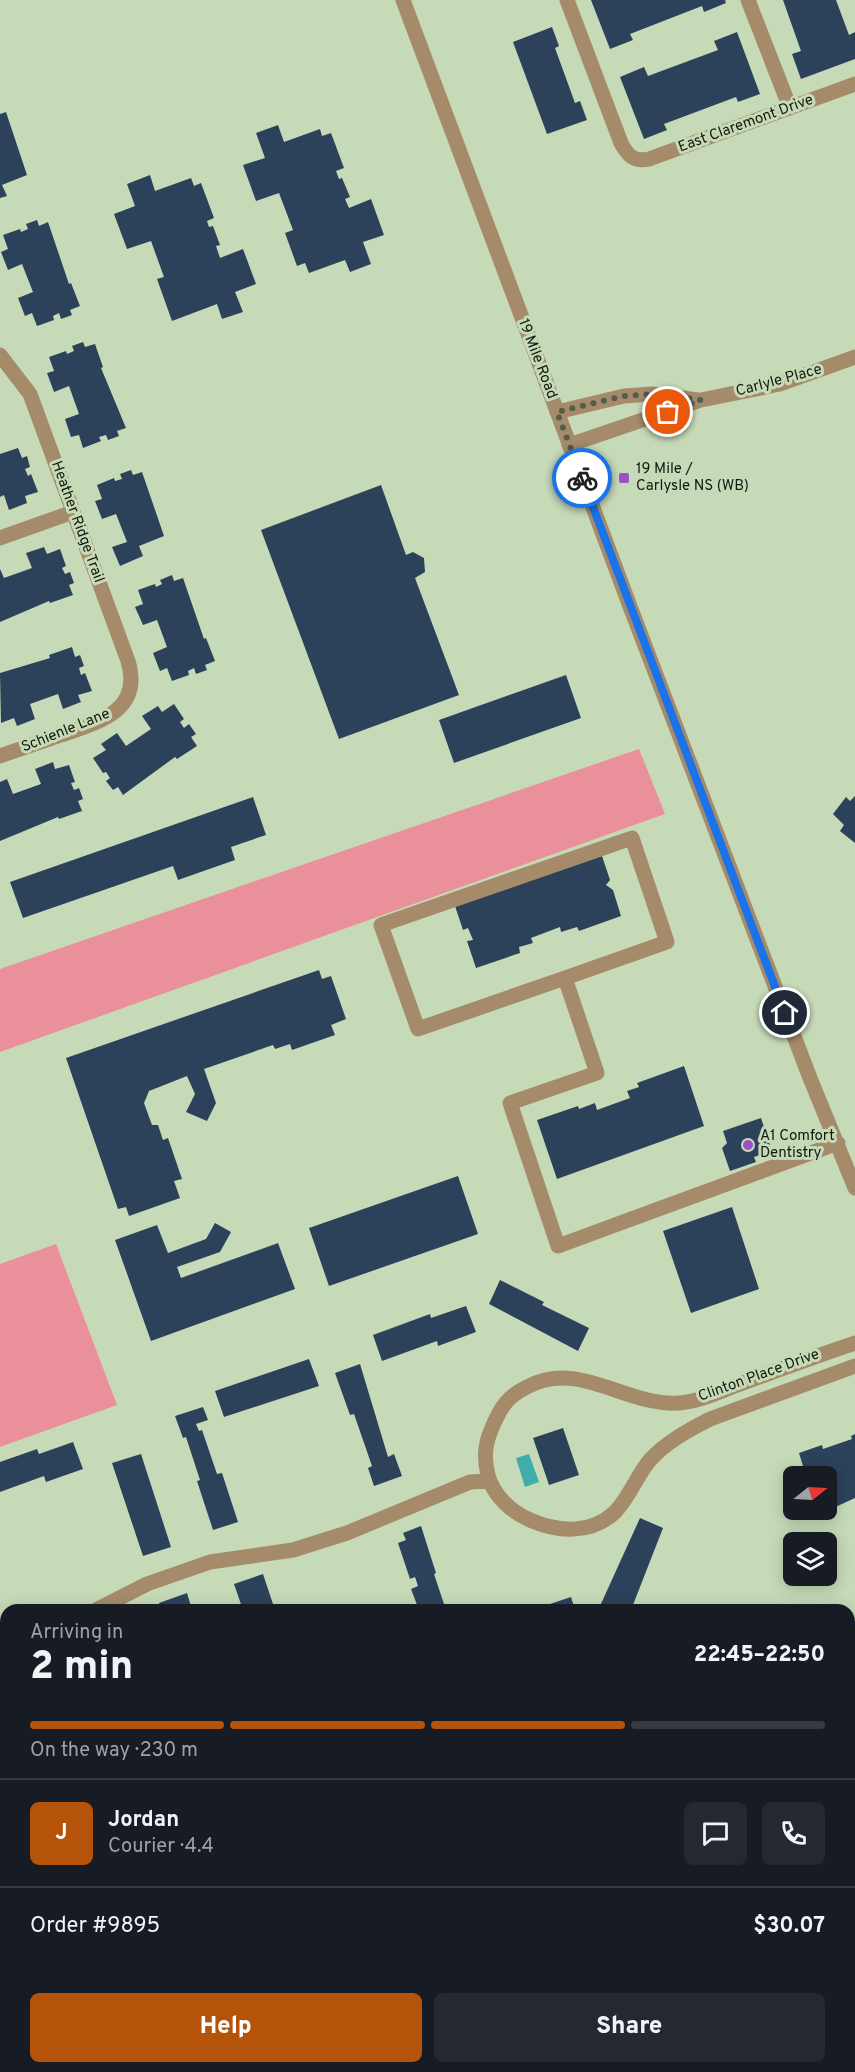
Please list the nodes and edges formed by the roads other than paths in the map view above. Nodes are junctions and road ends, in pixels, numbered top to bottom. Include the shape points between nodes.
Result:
1 (403, 0) edge
2 (567, 0) edge
3 (748, 0) edge
4 (855, 84) edge
5 (790, 108) junction
6 (0, 355) edge
7 (855, 357) edge
8 (701, 400) junction
9 (557, 412) junction
10 (569, 445) junction
11 (73, 512) junction
12 (0, 538) edge
13 (127, 698) joint
14 (0, 756) edge
15 (565, 978) junction
16 (838, 1143) junction
17 (855, 1188) edge
18 (855, 1343) edge
19 (855, 1366) edge
20 (490, 1481) junction
21 (108, 1604) edge

1 - 9 street, 19 Mile Road
2 - 5 street, East Claremont Drive via 628,155 649,159
3 - 5 street
4 - 5 street, East Claremont Drive
6 - 11 street, Heather Ridge Trail via 30,394
7 - 8 street, Carlyle Place via 780,384
8 - 9 street, Carlyle Place via 652,394 624,396
8 - 10 street, Carlyle Place
9 - 10 street, 19 Mile Road
10 - 16 street, 19 Mile Road via 797,1046
11 - 12 street
11 - 13 street, Heather Ridge Trail via 132,672
13 - 14 street, Schienle Lane via 118,710 100,721
15 - 15 street via 418,1029 381,925 632,838 667,942
15 - 16 street via 597,1073 510,1103 558,1246
16 - 17 street, 19 Mile Road
18 - 20 street, Clinton Place Drive via 681,1403 634,1397 581,1378 544,1378 518,1391 501,1409 488,1435 484,1457
19 - 20 street, Clinton Place Drive via 693,1428 650,1461 615,1511 604,1520 577,1529 562,1530 526,1519 500,1498
20 - 21 street via 470,1482 347,1533 293,1550 210,1562 147,1584

